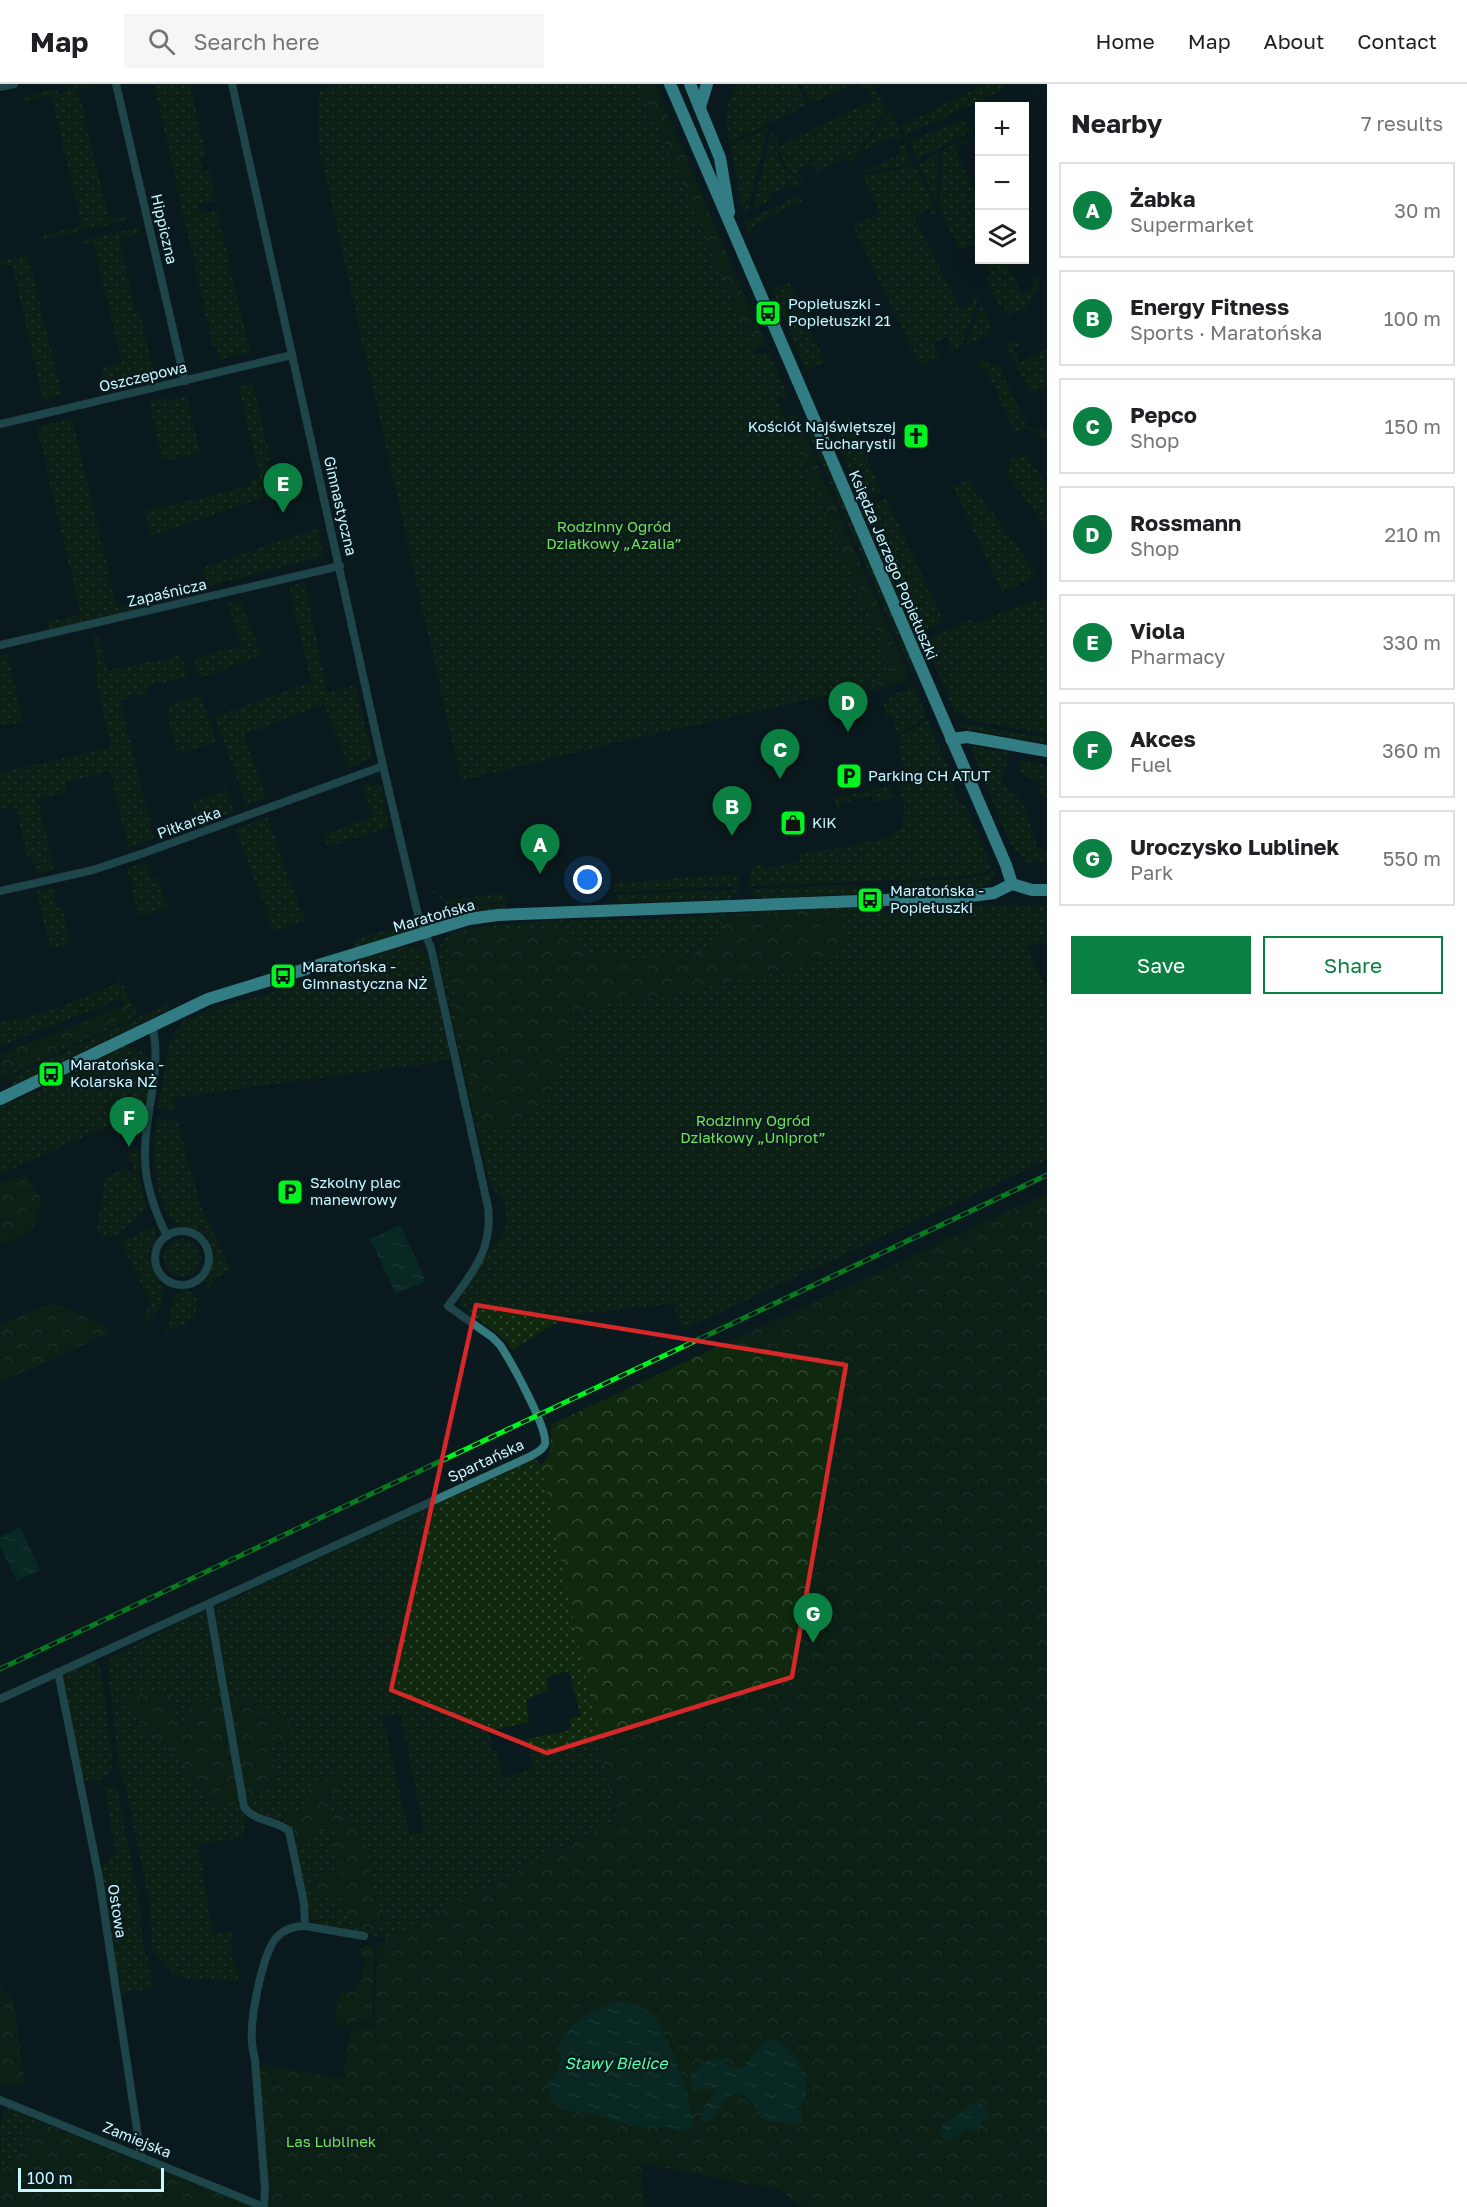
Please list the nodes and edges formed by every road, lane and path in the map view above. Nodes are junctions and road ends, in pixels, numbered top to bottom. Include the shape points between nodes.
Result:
1 (14, 84) edge
2 (116, 84) edge
3 (232, 84) edge
4 (669, 84) edge
5 (690, 84) edge
6 (707, 84) edge
7 (0, 87) edge
8 (700, 108) junction
9 (730, 225) junction
10 (292, 355) junction
11 (185, 381) junction
12 (0, 424) edge
13 (340, 566) junction
14 (0, 645) edge
15 (951, 739) junction
16 (1047, 751) edge
17 (383, 766) junction
18 (1012, 884) junction
19 (1047, 890) edge
20 (0, 891) edge
21 (425, 934) junction
22 (431, 948) joint
23 (152, 1025) junction
24 (0, 1099) edge
25 (167, 1236) junction
26 (209, 1604) junction
27 (58, 1672) junction
28 (0, 1699) edge
29 (305, 1926) junction
30 (364, 1936) dead end
31 (0, 2100) edge
32 (141, 2156) junction
33 (264, 2207) edge

1 - 7 street
2 - 11 street, Hippiczna
3 - 10 street, Gimnastyczna
4 - 9 street, Księdza Jerzego Popiełuszki
5 - 8 street, Księdza Jerzego Popiełuszki
6 - 8 street
8 - 9 street, Księdza Jerzego Popiełuszki via 720,158
9 - 15 street, Księdza Jerzego Popiełuszki
10 - 11 street, Oszczepowa
10 - 13 street, Gimnastyczna
11 - 12 street, Oszczepowa
13 - 14 street, Zapaśnicza
13 - 17 street, Gimnastyczna
15 - 16 street via 967,737
15 - 18 street, Księdza Jerzego Popiełuszki
17 - 20 street, Piłkarska via 144,854
17 - 21 street, Gimnastyczna
18 - 19 street
18 - 21 street, Maratońska via 994,893 963,897 488,916
21 - 22 street, Gimnastyczna
21 - 23 street, Maratońska via 222,994
22 - 26 street, Spartańska via 489,1218 488,1237 480,1259 448,1306 500,1345 537,1416 544,1444 531,1456
23 - 24 street, Maratońska
23 - 25 street via 157,1053 145,1159 150,1191
25 - 25 street via 157,1248 157,1267 177,1284 195,1281 207,1269 206,1244 185,1231
26 - 27 street, Spartańska
26 - 29 street via 244,1807 255,1817 289,1831
27 - 28 street, Spartańska
27 - 32 street, Ostowa via 99,1878
29 - 30 street
29 - 33 street via 284,1931 274,1940 258,1988 252,2042
31 - 32 street, Zamiejska
32 - 33 street, Zamiejska

